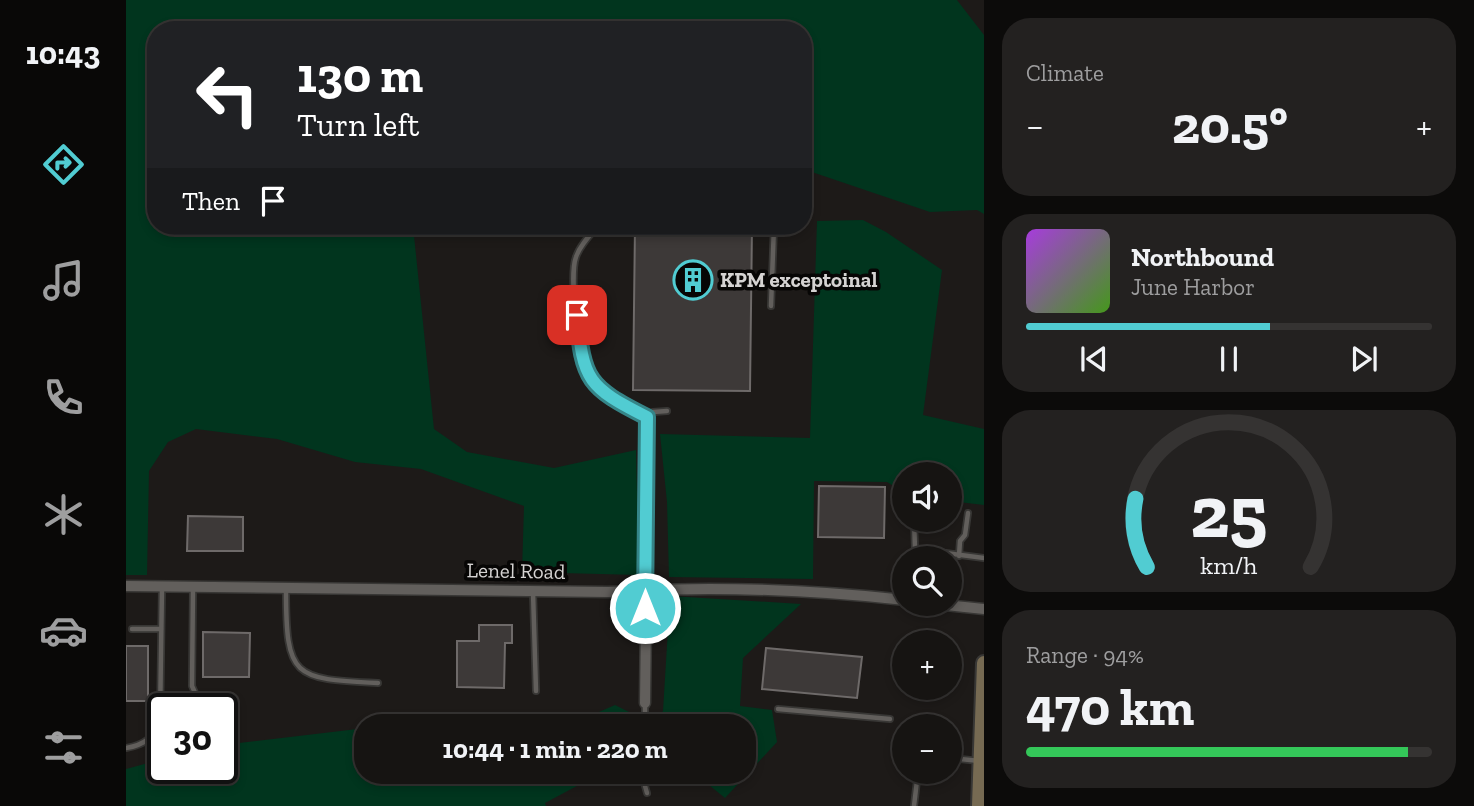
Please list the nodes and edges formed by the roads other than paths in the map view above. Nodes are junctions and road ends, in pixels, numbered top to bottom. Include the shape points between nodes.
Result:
1 (591, 235) edge
2 (774, 235) edge
3 (771, 306) dead end
4 (667, 411) dead end
5 (647, 417) junction
6 (648, 450) joint
7 (968, 513) dead end
8 (961, 546) edge
9 (962, 556) edge
10 (984, 558) edge
11 (126, 586) edge
12 (162, 587) junction
13 (193, 587) junction
14 (286, 588) junction
15 (645, 590) junction
16 (533, 591) junction
17 (892, 599) edge
18 (962, 607) edge
19 (984, 609) edge
20 (132, 629) dead end
21 (161, 629) junction
22 (984, 663) edge
23 (377, 683) dead end
24 (536, 691) dead end
25 (195, 693) edge
26 (645, 703) joint
27 (778, 709) dead end
28 (645, 714) edge
29 (890, 719) dead end
30 (126, 748) edge
31 (962, 759) edge
32 (981, 761) junction
33 (644, 784) edge
34 (917, 784) edge
35 (647, 793) dead end
36 (914, 806) edge
37 (979, 806) edge

1 - 5 lane via 577,254 573,270 581,359 601,390
2 - 3 lane
4 - 5 lane
5 - 6 lane
6 - 15 street
7 - 8 lane
9 - 10 lane
11 - 12 street, Lenel Road
12 - 13 street, Lenel Road
12 - 21 lane
13 - 14 street, Lenel Road
13 - 25 lane
14 - 16 street, Lenel Road
14 - 23 lane via 288,639 299,667 320,680
15 - 16 street, Lenel Road
15 - 17 street, Lenel Road via 789,591
15 - 26 street
16 - 24 lane
18 - 19 street
20 - 21 lane
21 - 30 lane via 160,720 144,744
22 - 32 main road
26 - 28 lane
27 - 29 lane
31 - 32 lane
32 - 37 main road
33 - 35 lane
34 - 36 lane

